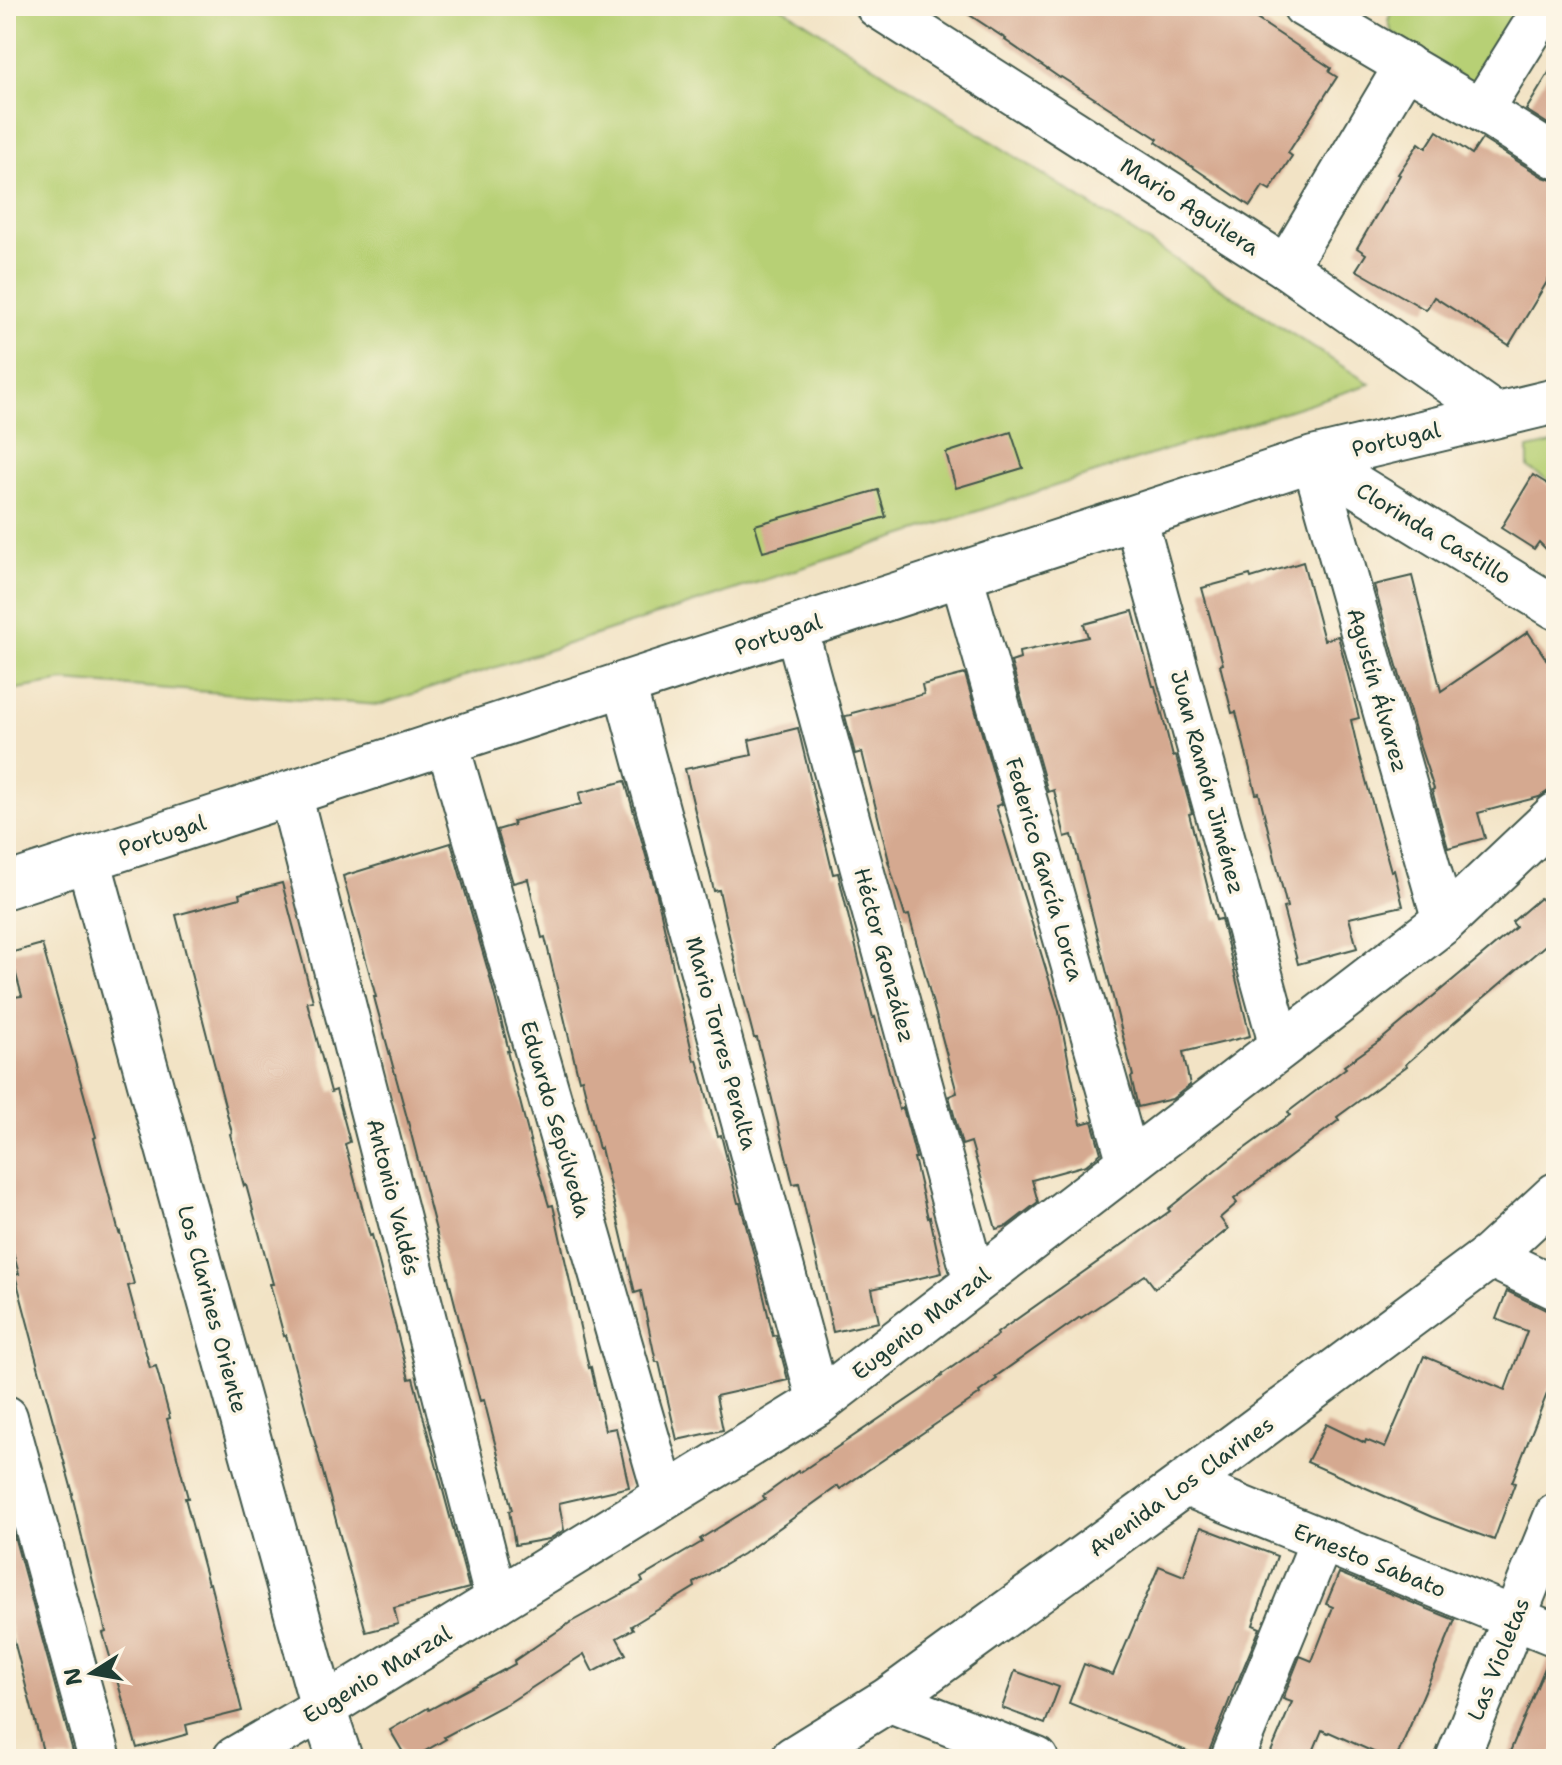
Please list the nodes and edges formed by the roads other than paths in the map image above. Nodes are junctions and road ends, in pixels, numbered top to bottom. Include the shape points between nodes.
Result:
1 (877, 6) edge
2 (1304, 6) edge
3 (1546, 6) edge
4 (1356, 19) edge
5 (1406, 65) junction
6 (1481, 110) junction
7 (1556, 157) edge
8 (1286, 267) junction
9 (1556, 401) edge
10 (1496, 415) junction
11 (1313, 459) junction
12 (1135, 517) junction
13 (961, 574) junction
14 (1556, 608) edge
15 (796, 628) junction
16 (624, 684) junction
17 (447, 742) junction
18 (290, 793) junction
19 (1556, 815) edge
20 (88, 859) junction
21 (6, 886) edge
22 (1444, 921) junction
23 (1281, 1047) junction
24 (1129, 1163) junction
25 (1556, 1195) edge
26 (1490, 1256) junction
27 (975, 1282) junction
28 (1556, 1288) edge
29 (819, 1402) junction
30 (6, 1417) edge
31 (1184, 1484) junction
32 (665, 1497) junction
33 (1556, 1515) edge
34 (1322, 1540) junction
35 (497, 1601) junction
36 (1514, 1618) junction
37 (1556, 1635) edge
38 (888, 1700) junction
39 (323, 1708) junction
40 (100, 1759) edge
41 (235, 1759) edge
42 (340, 1759) edge
43 (793, 1759) edge
44 (1037, 1759) edge
45 (1232, 1759) edge
46 (1457, 1759) edge

1 - 8 street, Mario Aguilera
2 - 4 street
3 - 6 street
4 - 5 street
5 - 6 street
5 - 8 street
6 - 7 street
8 - 10 street, Mario Aguilera
9 - 10 main road, Portugal
10 - 11 main road, Portugal
11 - 12 main road, Portugal
11 - 14 street, Clorinda Castillo
11 - 22 street, Agustín Álvarez
12 - 13 main road, Portugal
12 - 23 street, Juan Ramón Jiménez
13 - 15 main road, Portugal
13 - 24 street, Federico García Lorca
15 - 16 main road, Portugal
15 - 27 street, Héctor González
16 - 17 main road, Portugal
16 - 29 street, Mario Torres Peralta
17 - 18 main road, Portugal
17 - 32 street, Eduardo Sepúlveda
18 - 20 main road, Portugal
18 - 35 street, Antonio Valdés
19 - 22 main road, Eugenio Marzal
20 - 21 main road, Portugal
20 - 39 main road, Los Clarines Oriente
22 - 23 main road, Eugenio Marzal
23 - 24 main road, Eugenio Marzal
24 - 27 main road, Eugenio Marzal
25 - 26 main road, Avenida Los Clarines
26 - 28 street
26 - 31 main road, Avenida Los Clarines
27 - 29 main road, Eugenio Marzal
29 - 32 main road, Eugenio Marzal
30 - 40 street
31 - 34 street, Ernesto Sabato
31 - 38 main road, Avenida Los Clarines
32 - 35 main road, Eugenio Marzal
33 - 36 street, Las Violetas
34 - 36 street, Ernesto Sabato
34 - 45 street
35 - 39 main road, Eugenio Marzal
36 - 37 street, Ernesto Sabato
36 - 46 street, Las Violetas
38 - 43 main road, Avenida Los Clarines
38 - 44 street
39 - 41 main road, Eugenio Marzal
39 - 42 main road, Los Clarines Oriente

